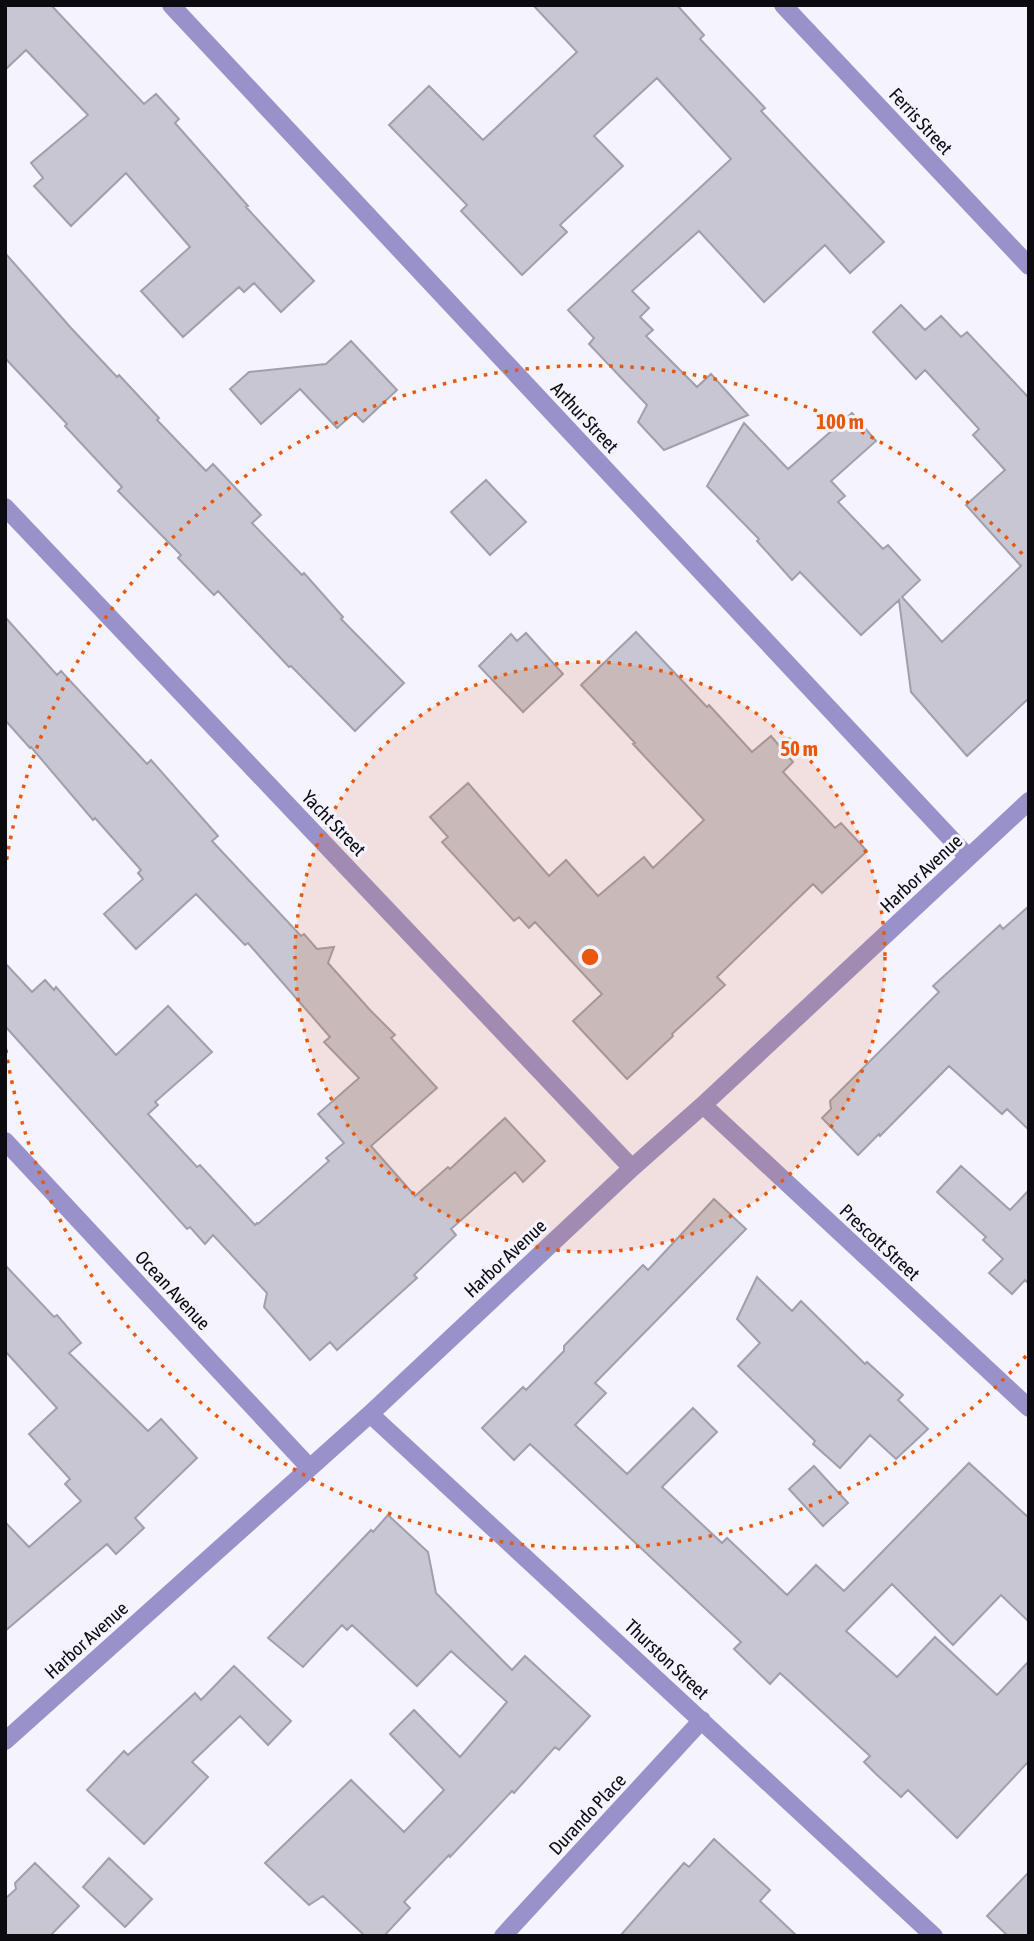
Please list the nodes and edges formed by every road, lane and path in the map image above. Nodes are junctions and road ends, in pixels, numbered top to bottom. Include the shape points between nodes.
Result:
1 (171, 5) edge
2 (783, 5) edge
3 (1029, 266) edge
4 (5, 508) edge
5 (1029, 801) edge
6 (968, 857) junction
7 (703, 1105) junction
8 (5, 1141) edge
9 (632, 1168) junction
10 (1029, 1408) edge
11 (370, 1414) junction
12 (309, 1467) junction
13 (702, 1720) junction
14 (5, 1741) edge
15 (503, 1936) edge
16 (934, 1936) edge

1 - 6 street, Arthur Street
2 - 3 street, Ferris Street
4 - 9 street, Yacht Street
5 - 6 street, Harbor Avenue
6 - 7 street, Harbor Avenue
7 - 9 street, Harbor Avenue
7 - 10 street, Prescott Street
8 - 12 street, Ocean Avenue
9 - 11 street, Harbor Avenue
11 - 12 street, Harbor Avenue
11 - 13 street, Thurston Street
12 - 14 street, Harbor Avenue
13 - 15 street, Durando Place
13 - 16 street, Thurston Street

